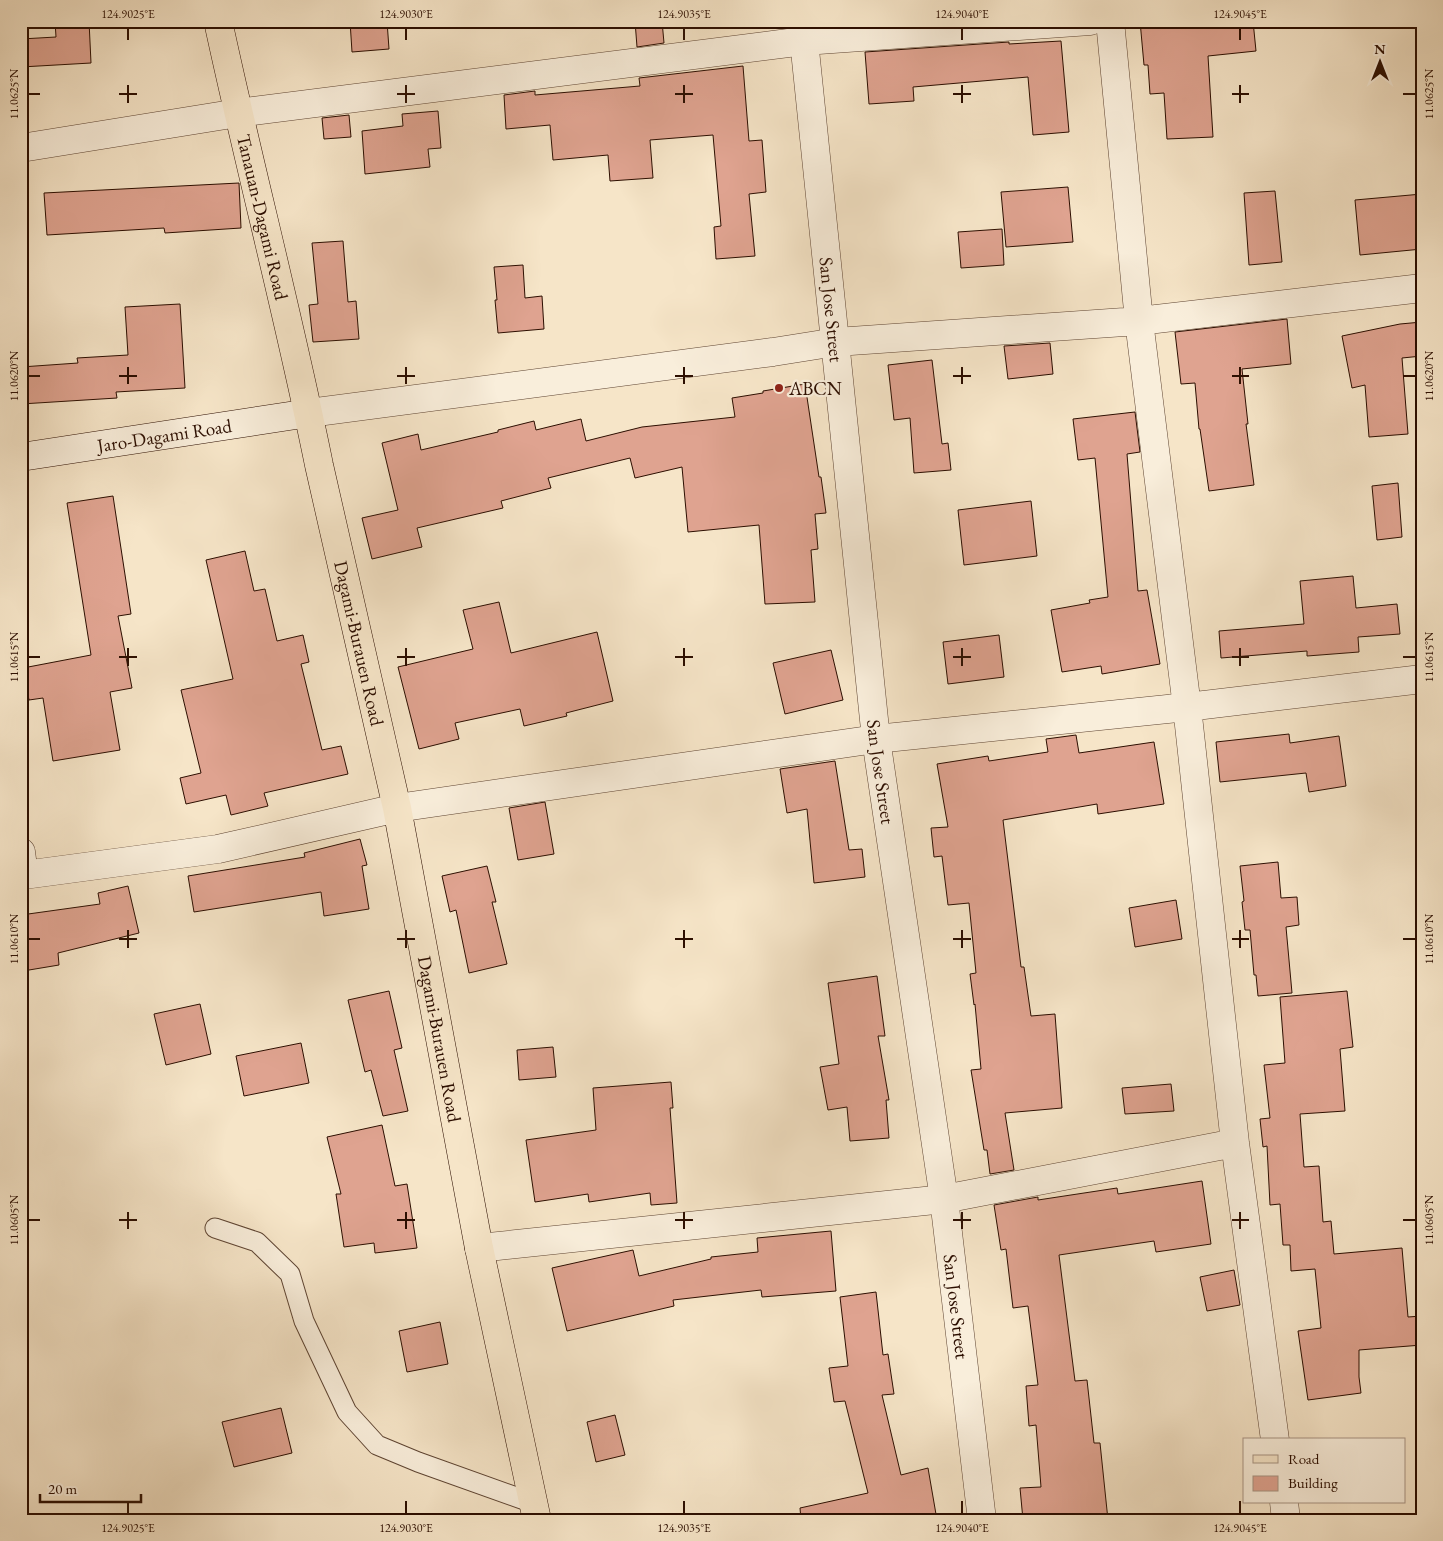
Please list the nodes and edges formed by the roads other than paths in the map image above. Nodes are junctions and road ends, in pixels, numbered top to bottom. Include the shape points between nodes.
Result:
1 (218, 21) edge
2 (1090, 21) edge
3 (1110, 21) edge
4 (803, 31) edge
5 (238, 113) junction
6 (21, 148) edge
7 (1422, 288) edge
8 (1138, 321) junction
9 (836, 342) junction
10 (309, 413) junction
11 (21, 457) edge
12 (1422, 679) edge
13 (1187, 707) junction
14 (876, 740) junction
15 (397, 808) junction
16 (21, 852) edge
17 (1235, 1143) junction
18 (944, 1200) junction
19 (215, 1228) dead end
20 (479, 1248) junction
21 (1275, 1438) edge
22 (1284, 1504) edge
23 (535, 1511) edge
24 (982, 1520) edge
25 (1286, 1520) edge

1 - 5 main road, Tanauan-Dagami Road
2 - 4 street
3 - 8 street
4 - 5 street
4 - 9 street, San Jose Street
5 - 6 street
5 - 10 main road, Tanauan-Dagami Road
7 - 8 street, Jaro-Dagami Road
8 - 9 street, Jaro-Dagami Road
8 - 13 street
9 - 10 street, Jaro-Dagami Road
9 - 14 street, San Jose Street
10 - 11 street, Jaro-Dagami Road
10 - 15 main road, Dagami-Burauen Road
12 - 13 street
13 - 14 street
13 - 17 street
14 - 15 street
14 - 18 street, San Jose Street
15 - 16 street via 218,849 24,875
15 - 20 main road, Dagami-Burauen Road
17 - 18 street
17 - 21 street
18 - 20 street
18 - 24 street, San Jose Street
19 - 23 lane via 257,1242 290,1274 304,1321 347,1412 377,1445
20 - 23 main road, Dagami-Burauen Road
22 - 25 street

